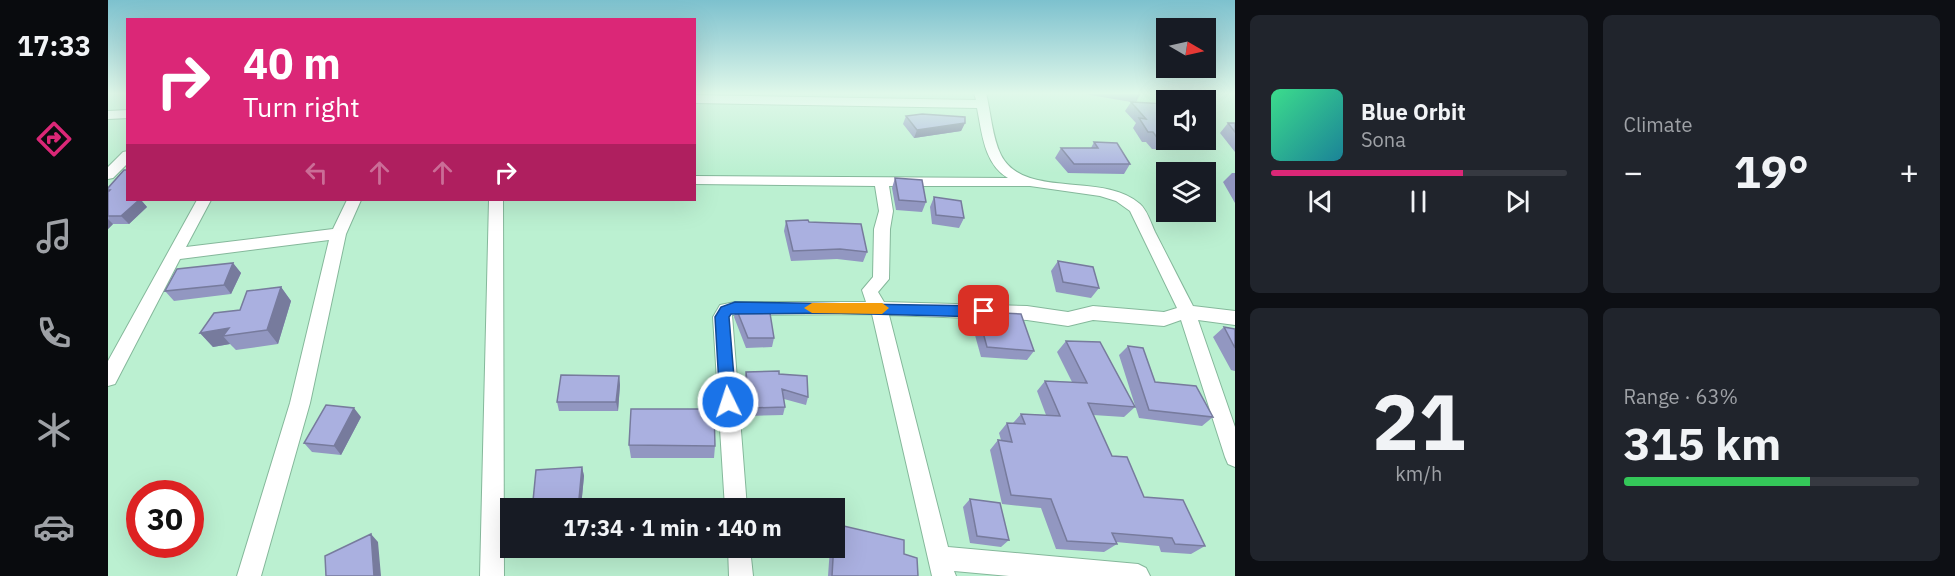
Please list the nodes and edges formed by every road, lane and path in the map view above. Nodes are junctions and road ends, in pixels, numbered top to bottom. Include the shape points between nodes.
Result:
1 (987, 120) edge
2 (126, 157) edge
3 (108, 175) edge
4 (696, 180) edge
5 (881, 182) junction
6 (1033, 184) junction
7 (203, 201) edge
8 (354, 201) edge
9 (496, 201) edge
10 (338, 234) junction
11 (176, 254) junction
12 (879, 308) junction
13 (1187, 312) junction
14 (1235, 318) edge
15 (108, 378) edge
16 (1235, 457) edge
17 (735, 498) edge
18 (740, 558) edge
19 (941, 567) edge
20 (249, 576) edge
21 (492, 576) edge
22 (741, 576) edge
23 (1138, 576) edge

1 - 6 street via 995,157 1003,169
2 - 3 street
4 - 5 street
5 - 6 street
5 - 12 street via 886,212 881,279 870,290
6 - 13 street via 1109,192 1130,202
7 - 11 street
8 - 10 street
9 - 21 street
10 - 11 street
10 - 20 street via 300,403
11 - 15 street
12 - 13 street via 1027,313 1068,319 1093,313 1164,319
12 - 17 street via 726,310 722,317
12 - 19 street
13 - 14 street
13 - 16 street
18 - 22 street
19 - 23 street

